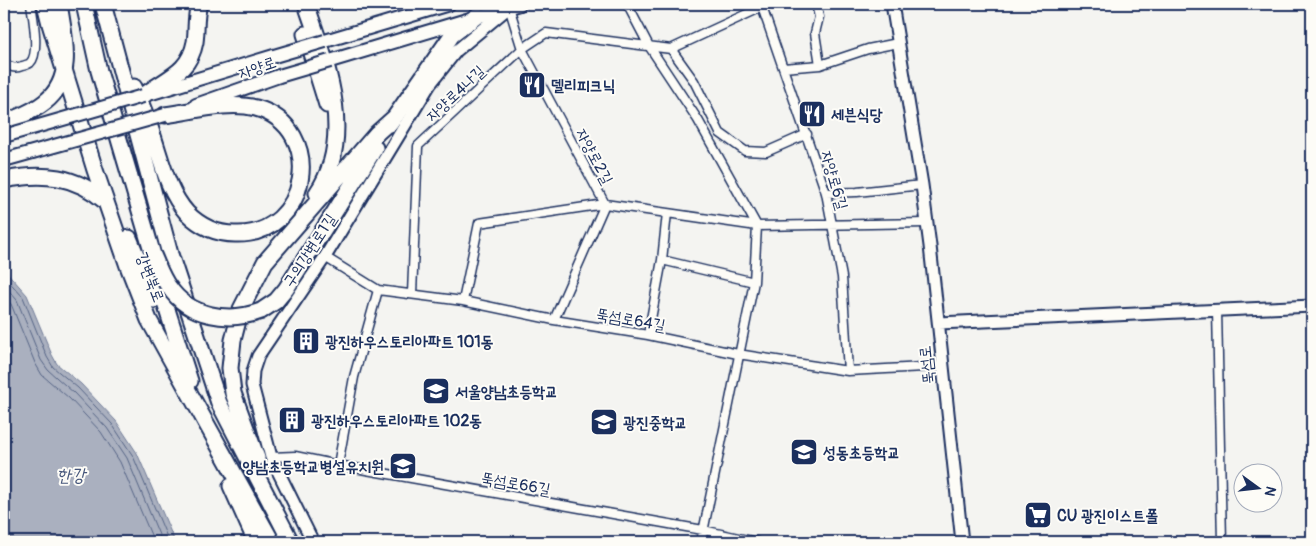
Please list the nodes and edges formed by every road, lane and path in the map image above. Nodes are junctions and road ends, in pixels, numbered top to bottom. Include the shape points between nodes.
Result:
1 (31, 4) edge
2 (45, 4) edge
3 (59, 4) edge
4 (75, 4) edge
5 (84, 4) edge
6 (104, 4) edge
7 (199, 4) edge
8 (296, 4) edge
9 (306, 4) edge
10 (449, 4) edge
11 (627, 4) edge
12 (816, 4) edge
13 (892, 4) edge
14 (514, 5) edge
15 (761, 6) edge
16 (478, 15) junction
17 (108, 22) junction
18 (898, 43) junction
19 (649, 46) junction
20 (522, 49) junction
21 (671, 49) junction
22 (4, 62) edge
23 (820, 65) junction
24 (783, 68) junction
25 (99, 71) junction
26 (143, 96) junction
27 (165, 115) junction
28 (396, 116) junction
29 (4, 123) edge
30 (807, 134) junction
31 (4, 136) edge
32 (334, 139) junction
33 (4, 160) edge
34 (4, 180) edge
35 (922, 185) junction
36 (826, 194) junction
37 (605, 204) junction
38 (667, 213) junction
39 (833, 223) junction
40 (927, 223) junction
41 (756, 226) junction
42 (294, 228) junction
43 (153, 255) junction
44 (325, 257) junction
45 (662, 260) junction
46 (754, 282) junction
47 (378, 290) junction
48 (412, 294) junction
49 (464, 301) junction
50 (1312, 306) edge
51 (1217, 310) junction
52 (554, 320) junction
53 (938, 323) junction
54 (648, 335) junction
55 (179, 348) junction
56 (738, 354) junction
57 (943, 366) junction
58 (848, 371) junction
59 (271, 457) junction
60 (338, 465) junction
61 (704, 530) junction
62 (288, 537) edge
63 (256, 542) edge
64 (272, 542) edge
65 (313, 542) edge
66 (701, 542) edge
67 (757, 542) edge
68 (962, 542) edge
69 (1222, 542) edge

1 - 22 street via 36,44 33,59 19,68
2 - 64 highway, 강변북로, bridge via 95,170 149,320
3 - 29 highway via 66,50 58,86 40,106
4 - 25 highway
5 - 25 highway
6 - 17 highway, 강변북로
7 - 26 highway via 194,48 187,63 176,75
8 - 32 highway
9 - 32 highway via 330,78 336,112
10 - 26 main road, 자양로, bridge
11 - 19 street
12 - 23 street via 819,17 815,33
13 - 18 street, 뚝섬로
14 - 16 main road, 자양로
14 - 20 street, 자양로2길
14 - 44 street, 구의강변로1길 via 456,51 430,84
15 - 21 street
15 - 24 street, 자양로6길
16 - 27 main road, 자양로, bridge
16 - 28 highway via 452,35
17 - 27 highway via 169,182 188,214 208,228 242,234 269,226 284,215 300,188 301,157 295,139 275,117 255,108 231,106
17 - 62 highway, 강변북로 via 170,254 219,403
18 - 23 street
18 - 35 street, 뚝섬로
19 - 20 street, 자양로4나길 via 546,33
19 - 21 street, 자양로4나길
19 - 41 street via 698,120
20 - 37 street, 자양로2길
20 - 48 street, 자양로4나길 via 418,146
21 - 30 street via 694,81 720,133 745,151 766,152
23 - 24 street
24 - 30 street, 자양로6길
25 - 43 highway, bridge
26 - 31 main road, 자양로, bridge
27 - 33 main road, 자양로, bridge
28 - 42 highway via 377,133
28 - 43 highway, bridge via 286,289 261,311 222,318 197,311 172,291
30 - 36 street, 자양로6길
32 - 42 highway via 326,176
34 - 55 highway via 32,175 55,177 85,186 106,202 129,239
35 - 36 street
35 - 40 street, 뚝섬로
36 - 39 street, 자양로6길
37 - 38 street
37 - 49 street via 479,223
37 - 52 street, 자양로2길
38 - 41 street
38 - 45 street
39 - 40 street
39 - 41 street
39 - 58 street, 자양로6길 via 842,277
40 - 53 street, 뚝섬로
41 - 46 street
42 - 62 highway via 265,262 250,288 233,340 230,368 233,393
43 - 55 highway, bridge via 155,272
44 - 47 street, 뚝섬로64길
44 - 59 street, 구의강변로1길 via 258,356 253,371 252,385
45 - 46 street
45 - 54 street
46 - 56 street
47 - 48 street, 뚝섬로64길
47 - 60 street via 354,377
48 - 49 street, 뚝섬로64길
49 - 52 street, 뚝섬로64길
50 - 51 street
51 - 53 street
51 - 69 street
52 - 54 street, 뚝섬로64길
53 - 57 street, 뚝섬로
54 - 56 street, 뚝섬로64길
55 - 63 highway via 203,422
56 - 58 street, 뚝섬로64길
56 - 61 street
57 - 58 street, 뚝섬로64길
57 - 68 street, 뚝섬로
59 - 60 street, 뚝섬로66길 via 295,456
59 - 65 street, 구의강변로1길
60 - 61 street, 뚝섬로66길
61 - 66 street
61 - 67 street, 뚝섬로66길

